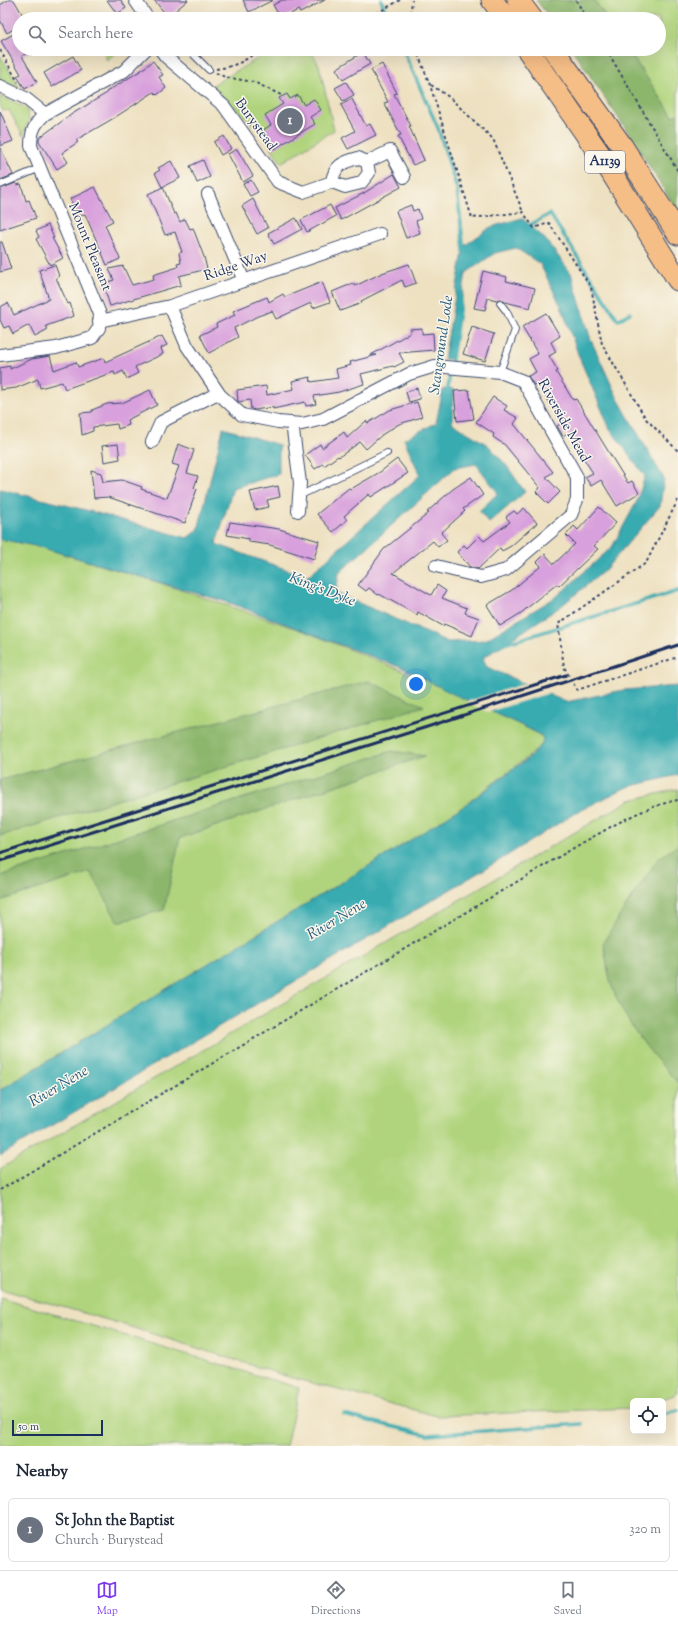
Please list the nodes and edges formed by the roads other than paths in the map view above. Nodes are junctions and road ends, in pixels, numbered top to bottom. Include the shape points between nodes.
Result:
1 (135, 0) edge
2 (492, 0) edge
3 (518, 0) edge
4 (143, 12) edge
5 (501, 12) edge
6 (527, 12) edge
7 (139, 56) edge
8 (165, 56) edge
9 (195, 56) edge
10 (532, 56) edge
11 (559, 56) edge
12 (209, 70) road end
13 (0, 86) edge
14 (45, 114) junction
15 (367, 162) junction
16 (40, 168) junction
17 (404, 177) dead end
18 (332, 182) junction
19 (0, 185) edge
20 (208, 194) dead end
21 (380, 234) dead end
22 (678, 234) edge
23 (244, 280) junction
24 (678, 280) edge
25 (500, 304) dead end
26 (170, 306) junction
27 (99, 320) junction
28 (0, 355) edge
29 (500, 372) junction
30 (218, 393) junction
31 (292, 423) junction
32 (152, 442) dead end
33 (387, 453) dead end
34 (299, 496) junction
35 (298, 511) dead end
36 (436, 566) dead end

1 - 4 street
2 - 5 highway
3 - 6 highway
7 - 14 street via 124,71
8 - 18 street, Burystead via 224,106 278,182 303,192
9 - 12 lane
10 - 24 highway, A1139 via 604,159
11 - 22 highway, A1139 via 622,146
13 - 14 street via 25,98
14 - 16 street, Mount Pleasant via 36,123 31,135 31,146
15 - 17 street via 390,151
15 - 18 street via 358,158 344,162 333,174
15 - 18 street via 369,173 361,183 345,188
16 - 19 lane
16 - 27 street, Mount Pleasant via 100,314
20 - 23 street
21 - 23 street, Ridge Way
23 - 26 street, Ridge Way
25 - 29 lane via 515,330
26 - 27 street, Ridge Way
26 - 30 street, Riverside Mead via 187,346
27 - 28 street via 99,328 92,338 56,348
29 - 31 street, Riverside Mead via 435,366 409,374 323,419 302,424
29 - 36 street, Riverside Mead via 523,381 577,476 577,500 571,515 506,570 481,577
30 - 31 street, Riverside Mead via 242,415
30 - 32 street via 161,422
31 - 34 street via 300,483
33 - 34 lane
34 - 35 street

